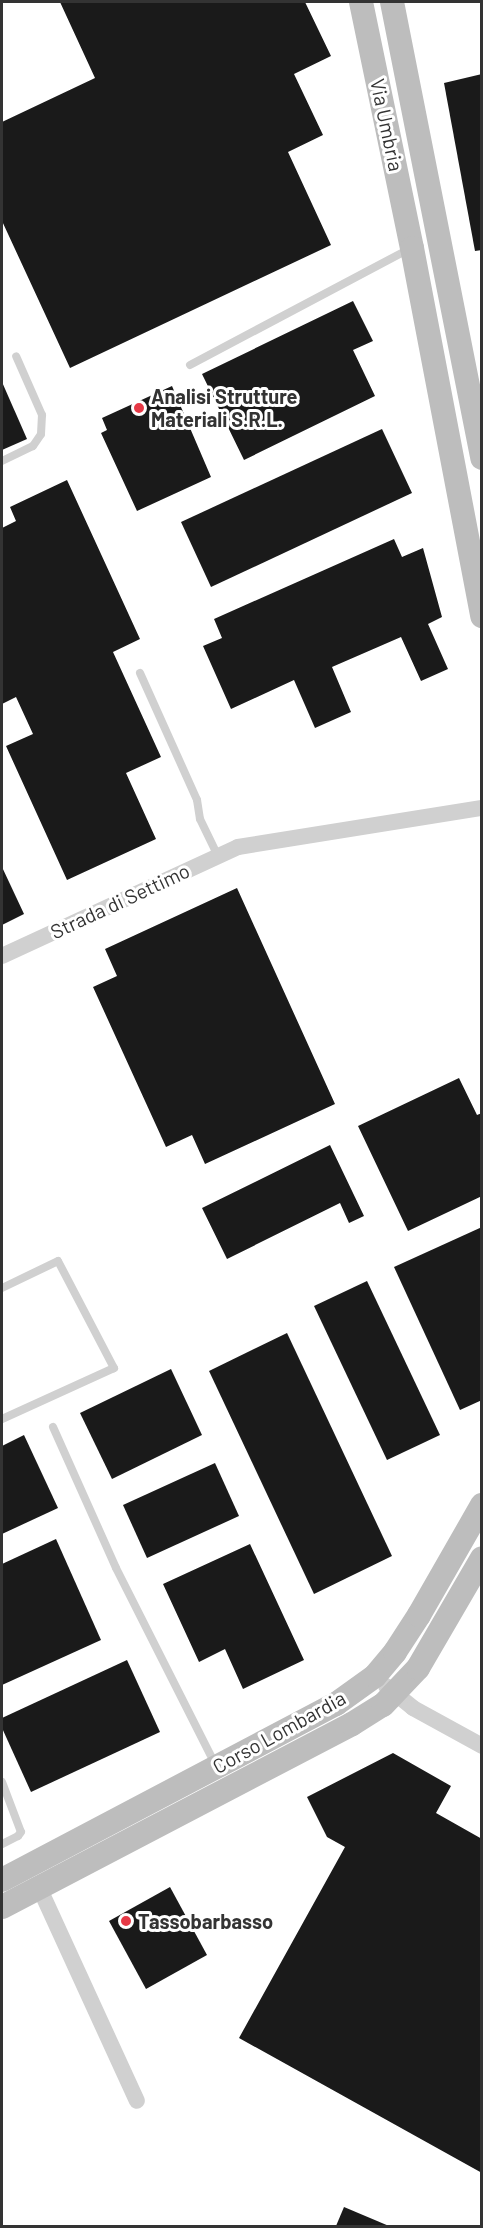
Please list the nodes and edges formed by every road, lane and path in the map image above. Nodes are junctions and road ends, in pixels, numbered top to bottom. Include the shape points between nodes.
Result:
1 (361, 2) edge
2 (392, 2) edge
3 (440, 243) junction
4 (412, 248) junction
5 (16, 356) dead end
6 (190, 364) dead end
7 (471, 406) junction
8 (442, 411) junction
9 (482, 459) edge
10 (2, 461) edge
11 (482, 616) edge
12 (140, 673) dead end
13 (482, 808) edge
14 (218, 856) junction
15 (2, 956) edge
16 (2, 1288) edge
17 (2, 1419) edge
18 (53, 1428) dead end
19 (480, 1509) edge
20 (482, 1558) edge
21 (375, 1676) junction
22 (395, 1695) junction
23 (482, 1746) edge
24 (216, 1767) junction
25 (2, 1782) edge
26 (2, 1844) edge
27 (2, 1880) edge
28 (39, 1887) junction
29 (2, 1907) edge
30 (137, 2101) dead end

1 - 4 street, Via Umbria
2 - 3 street, Via Umbria
3 - 4 street
3 - 7 street, Via Umbria
4 - 6 lane
4 - 8 street, Via Umbria
5 - 10 lane via 42,415 41,434 33,446
7 - 8 street
7 - 9 street, Via Umbria
8 - 11 street, Via Umbria
12 - 14 lane
13 - 14 street, Strada di Settimo via 238,847
14 - 15 street, Strada di Settimo
16 - 17 lane via 58,1261 114,1368
18 - 24 lane via 116,1568
19 - 21 street, Corso Lombardia via 419,1616
20 - 22 street, Corso Lombardia via 418,1668
21 - 22 street
21 - 24 street, Corso Lombardia via 336,1704
22 - 23 street
22 - 28 street, Corso Lombardia via 352,1724
24 - 27 street, Corso Lombardia
25 - 26 lane via 21,1832
28 - 29 street, Corso Lombardia
28 - 30 street

